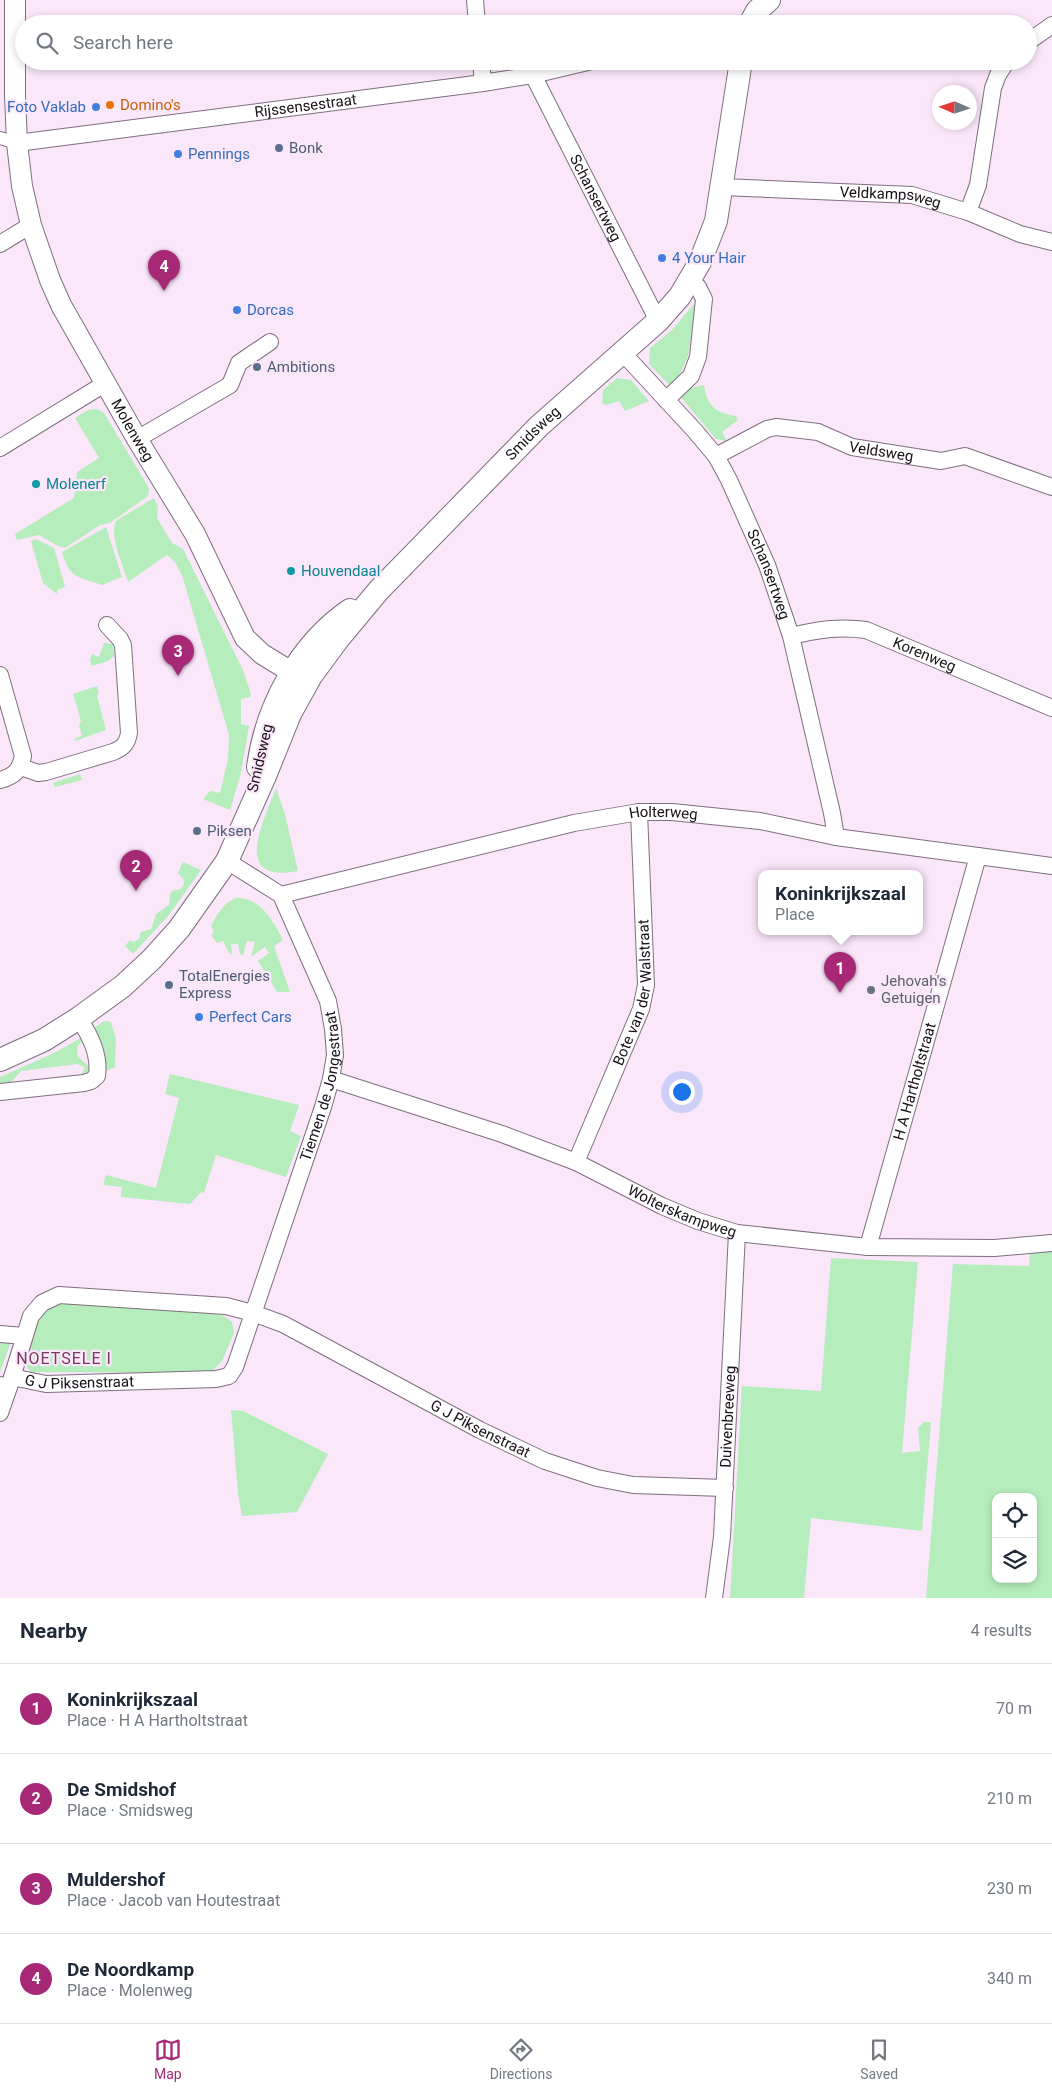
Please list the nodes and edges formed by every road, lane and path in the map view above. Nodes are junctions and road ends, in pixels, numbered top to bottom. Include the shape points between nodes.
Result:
1 (15, 0) edge
2 (475, 0) edge
3 (769, 0) edge
4 (476, 15) edge
5 (755, 15) edge
6 (1052, 25) edge
7 (1037, 36) edge
8 (482, 70) edge
9 (554, 70) edge
10 (740, 70) edge
11 (1001, 70) edge
12 (533, 75) junction
13 (483, 83) junction
14 (9, 141) edge
15 (722, 187) junction
16 (968, 212) junction
17 (31, 225) junction
18 (1052, 242) edge
19 (0, 244) edge
20 (690, 282) junction
21 (658, 321) junction
22 (270, 342) dead end
23 (622, 352) junction
24 (106, 383) junction
25 (666, 400) junction
26 (137, 439) junction
27 (0, 448) edge
28 (716, 456) junction
29 (1052, 487) edge
30 (107, 625) dead end
31 (791, 636) junction
32 (0, 674) edge
33 (300, 677) junction
34 (1052, 708) edge
35 (21, 767) junction
36 (0, 780) edge
37 (639, 812) junction
38 (836, 837) junction
39 (978, 856) junction
40 (227, 861) junction
41 (1052, 866) edge
42 (281, 894) junction
43 (79, 1018) junction
44 (0, 1060) edge
45 (331, 1079) junction
46 (0, 1092) edge
47 (576, 1162) junction
48 (737, 1233) junction
49 (1052, 1244) edge
50 (868, 1247) junction
51 (253, 1313) junction
52 (0, 1334) edge
53 (24, 1336) junction
54 (7, 1383) edge
55 (0, 1413) edge
56 (725, 1488) junction
57 (714, 1598) edge

1 - 14 street, Molenweg
2 - 4 street
3 - 5 main road
6 - 7 street
8 - 13 street
9 - 12 street, Rijssensestraat
10 - 15 main road, Smidsweg
11 - 16 street via 994,88 978,185
12 - 13 street, Rijssensestraat
12 - 21 street, Schansertweg
13 - 14 street, Rijssensestraat
14 - 17 street, Molenweg
15 - 16 street, Veldkampsweg via 904,194
15 - 20 main road, Smidsweg via 711,236
16 - 18 street, Veldkampsweg via 1020,234
17 - 19 street
17 - 24 street, Molenweg via 61,305
20 - 21 main road, Smidsweg
20 - 25 street via 698,287 704,299 698,357 691,376
21 - 23 main road, Smidsweg
22 - 26 street via 239,363 230,385
23 - 25 street, Schansertweg
23 - 33 main road, Smidsweg via 539,426 379,590 327,628 314,643
24 - 26 street, Molenweg
24 - 27 street
25 - 28 street, Schansertweg
26 - 33 street, Molenweg via 195,534 246,638 262,654
28 - 29 street, Veldsweg via 776,427 818,432 852,447 942,461 965,456
28 - 31 street, Schansertweg via 767,565
30 - 35 street via 123,645 127,743 113,752 46,772 38,773
31 - 34 street, Korenweg via 844,627 866,630
31 - 38 street, Schansertweg
32 - 35 street via 22,746
33 - 40 main road, Smidsweg via 274,706 264,732 246,820
35 - 36 street via 16,774
37 - 38 street, Holterweg via 760,821
37 - 42 street, Holterweg via 574,823
37 - 47 street, Bote van der Walstraat via 646,985 641,1009
38 - 39 street, Holterweg
39 - 41 street, Holterweg
39 - 50 street, H A Hartholtstraat
40 - 42 street
40 - 43 main road, Smidsweg via 190,916 152,959 123,986
42 - 45 street, Tiemen de Jongestraat via 328,1001 335,1056
43 - 44 main road, Smidsweg via 44,1040
43 - 46 street via 92,1040 97,1076 84,1083
45 - 47 street, Wolterskampweg via 502,1134
45 - 51 street, Tiemen de Jongestraat
47 - 48 street, Wolterskampweg via 680,1214
48 - 50 street, Wolterskampweg
48 - 56 street, Duivenbreeweg
49 - 50 street, Wolterskampweg via 994,1248
51 - 53 street, G J Piksenstraat via 226,1306 59,1295 42,1303 31,1316
51 - 54 street, G J Piksenstraat via 229,1376 216,1379
51 - 56 street, G J Piksenstraat via 283,1324 480,1430 545,1461 597,1478 632,1485
52 - 53 street
53 - 54 street, G J Piksenstraat
54 - 55 street
56 - 57 street, Duivenbreeweg

